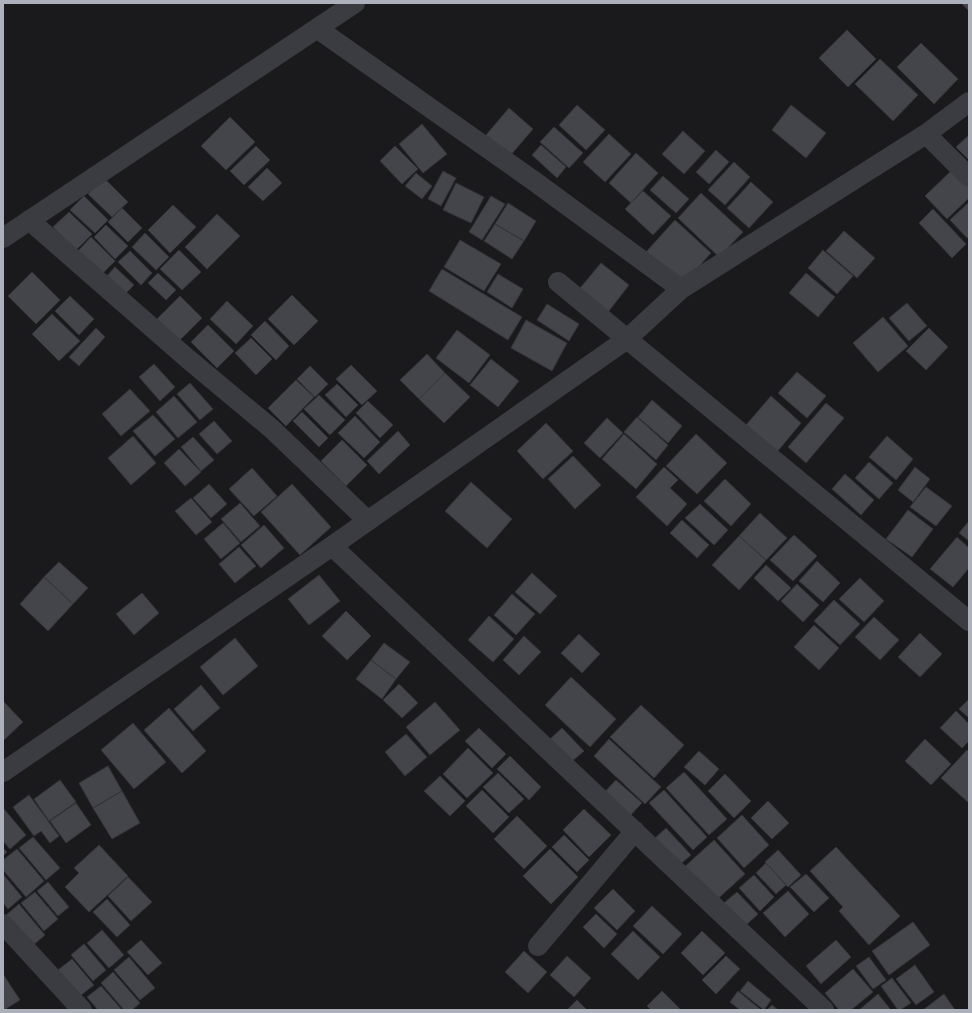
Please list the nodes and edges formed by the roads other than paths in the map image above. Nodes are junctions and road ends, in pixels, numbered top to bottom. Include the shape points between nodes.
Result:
1 (355, 3) edge
2 (318, 29) junction
3 (969, 102) edge
4 (926, 134) junction
5 (969, 178) edge
6 (29, 220) junction
7 (3, 238) edge
8 (558, 282) dead end
9 (681, 289) junction
10 (627, 339) junction
11 (368, 521) junction
12 (332, 546) junction
13 (969, 621) edge
14 (3, 772) edge
15 (635, 831) junction
16 (3, 924) edge
17 (538, 946) dead end
18 (82, 1010) edge
19 (824, 1010) edge

1 - 2 street
2 - 6 street
2 - 9 street via 541,186
3 - 4 street
4 - 5 street
4 - 9 street
6 - 7 street
6 - 11 street via 272,429
8 - 10 street
9 - 10 street
10 - 11 street
10 - 13 street
11 - 12 street
12 - 14 street
12 - 15 street
15 - 17 street
15 - 19 street
16 - 18 street

